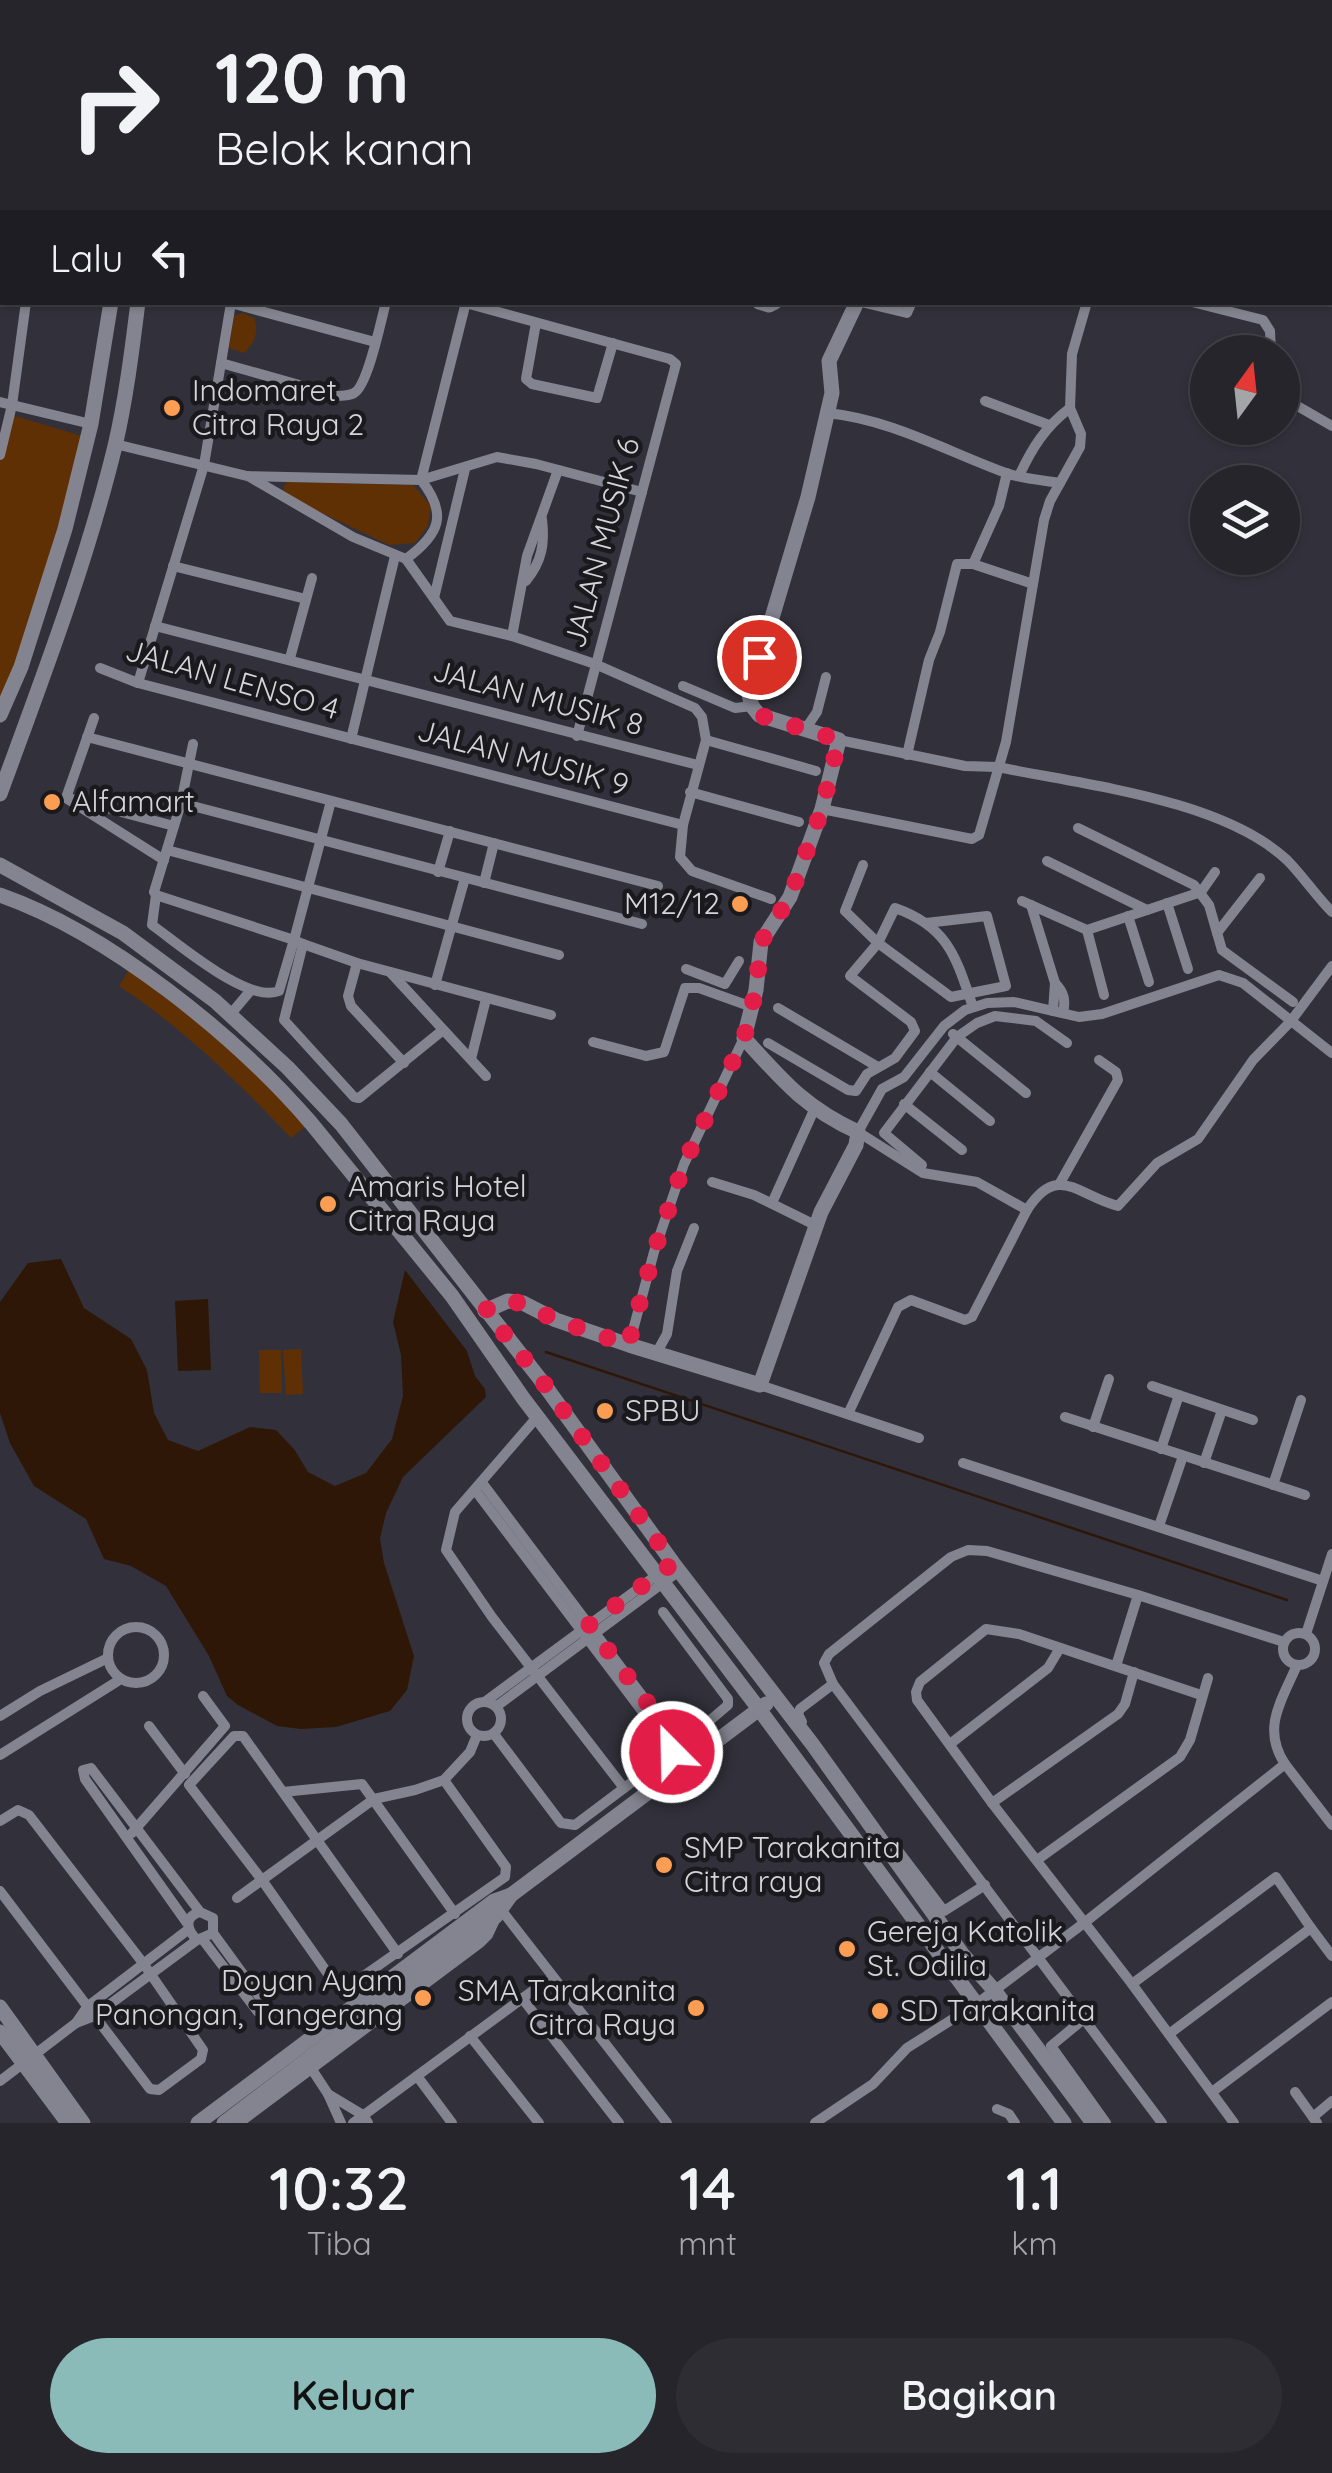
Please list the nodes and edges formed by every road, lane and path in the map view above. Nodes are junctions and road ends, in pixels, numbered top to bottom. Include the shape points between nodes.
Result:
1 (25, 305) edge
2 (110, 305) edge
3 (138, 305) edge
4 (230, 305) edge
5 (242, 305) edge
6 (385, 305) edge
7 (464, 305) edge
8 (471, 305) edge
9 (858, 305) edge
10 (872, 305) edge
11 (911, 305) edge
12 (1085, 305) edge
13 (1232, 307) edge
14 (536, 323) junction
15 (105, 335) junction
16 (1269, 335) edge
17 (133, 338) junction
18 (375, 342) junction
19 (614, 343) junction
20 (221, 362) junction
21 (985, 400) dead end
22 (6, 403) edge
23 (1300, 407) edge
24 (1070, 408) junction
25 (828, 412) junction
26 (92, 424) junction
27 (1049, 424) junction
28 (1332, 426) edge
29 (115, 444) junction
30 (0, 455) edge
31 (204, 464) junction
32 (465, 468) junction
33 (558, 470) junction
34 (1013, 475) junction
35 (247, 476) junction
36 (421, 480) junction
37 (1060, 484) junction
38 (642, 492) junction
39 (65, 530) junction
40 (90, 537) junction
41 (401, 557) junction
42 (973, 564) junction
43 (172, 566) junction
44 (312, 578) dead end
45 (1033, 584) junction
46 (306, 598) junction
47 (434, 598) junction
48 (155, 626) junction
49 (512, 636) junction
50 (290, 658) junction
51 (595, 664) junction
52 (100, 668) dead end
53 (826, 677) dead end
54 (366, 678) junction
55 (138, 683) junction
56 (684, 686) dead end
57 (752, 706) junction
58 (0, 714) edge
59 (94, 718) dead end
60 (804, 731) junction
61 (576, 736) junction
62 (87, 737) junction
63 (351, 739) junction
64 (706, 740) junction
65 (839, 740) junction
66 (193, 744) dead end
67 (907, 754) junction
68 (192, 762) junction
69 (698, 765) junction
70 (998, 768) junction
71 (816, 771) dead end
72 (690, 792) junction
73 (0, 794) edge
74 (66, 798) junction
75 (331, 801) junction
76 (181, 803) junction
77 (822, 809) junction
78 (798, 822) dead end
79 (683, 825) junction
80 (174, 826) junction
81 (1078, 828) dead end
82 (450, 831) junction
83 (320, 842) junction
84 (494, 843) junction
85 (165, 855) junction
86 (1047, 861) dead end
87 (0, 865) edge
88 (862, 865) dead end
89 (438, 872) junction
90 (1216, 872) dead end
91 (18, 874) junction
92 (465, 878) junction
93 (1260, 878) dead end
94 (484, 883) junction
95 (658, 886) dead end
96 (308, 887) junction
97 (1201, 892) junction
98 (156, 895) junction
99 (3, 896) edge
100 (771, 899) dead end
101 (1167, 903) junction
102 (1147, 910) junction
103 (1332, 912) edge
104 (1128, 916) junction
105 (926, 923) junction
106 (642, 924) dead end
107 (450, 926) junction
108 (1086, 930) junction
109 (1217, 933) junction
110 (298, 942) junction
111 (878, 943) junction
112 (559, 955) dead end
113 (357, 963) junction
114 (1332, 966) edge
115 (759, 968) junction
116 (1188, 968) dead end
117 (686, 969) dead end
118 (389, 972) junction
119 (1149, 982) dead end
120 (434, 984) junction
121 (251, 990) junction
122 (968, 994) junction
123 (1104, 994) dead end
124 (486, 998) junction
125 (1292, 1002) dead end
126 (752, 1007) junction
127 (973, 1007) junction
128 (778, 1008) dead end
129 (1058, 1012) junction
130 (230, 1014) junction
131 (550, 1014) dead end
132 (1292, 1020) junction
133 (944, 1026) junction
134 (443, 1030) junction
135 (957, 1037) junction
136 (744, 1038) junction
137 (593, 1042) dead end
138 (768, 1043) dead end
139 (1067, 1043) dead end
140 (1332, 1053) edge
141 (471, 1059) junction
142 (1099, 1060) dead end
143 (404, 1063) junction
144 (878, 1067) junction
145 (930, 1072) junction
146 (486, 1076) dead end
147 (1026, 1093) dead end
148 (904, 1104) junction
149 (814, 1110) junction
150 (990, 1121) dead end
151 (858, 1132) junction
152 (962, 1150) dead end
153 (922, 1165) dead end
154 (712, 1182) dead end
155 (1060, 1183) junction
156 (402, 1202) junction
157 (772, 1203) junction
158 (1027, 1210) junction
159 (384, 1214) junction
160 (816, 1226) junction
161 (694, 1228) dead end
162 (485, 1310) junction
163 (628, 1345) junction
164 (657, 1352) junction
165 (1109, 1379) dead end
166 (760, 1385) junction
167 (1152, 1386) dead end
168 (1180, 1395) junction
169 (1301, 1400) dead end
170 (1222, 1410) junction
171 (848, 1414) junction
172 (538, 1416) junction
173 (1065, 1418) dead end
174 (1253, 1420) dead end
175 (1093, 1426) junction
176 (919, 1438) dead end
177 (1161, 1449) junction
178 (1183, 1456) junction
179 (598, 1458) junction
180 (963, 1463) dead end
181 (1204, 1463) junction
182 (580, 1472) junction
183 (1273, 1485) junction
184 (479, 1487) junction
185 (1305, 1495) dead end
186 (1158, 1526) junction
187 (1332, 1554) edge
188 (676, 1567) junction
189 (660, 1578) junction
190 (1324, 1581) junction
191 (1138, 1594) junction
192 (663, 1612) dead end
193 (588, 1632) junction
194 (1306, 1634) junction
195 (1284, 1642) junction
196 (1060, 1648) junction
197 (108, 1658) junction
198 (1297, 1665) junction
199 (1116, 1666) junction
200 (535, 1672) junction
201 (1134, 1672) junction
202 (1208, 1678) dead end
203 (121, 1679) junction
204 (833, 1684) junction
205 (1201, 1694) junction
206 (203, 1696) dead end
207 (778, 1697) junction
208 (492, 1704) junction
209 (759, 1709) junction
210 (0, 1716) edge
211 (149, 1726) dead end
212 (494, 1734) junction
213 (477, 1735) junction
214 (950, 1744) junction
215 (676, 1749) junction
216 (0, 1756) edge
217 (1285, 1764) junction
218 (185, 1774) junction
219 (444, 1780) junction
220 (624, 1788) junction
221 (283, 1792) junction
222 (374, 1799) junction
223 (992, 1803) junction
224 (0, 1822) edge
225 (1332, 1825) edge
226 (132, 1834) junction
227 (318, 1839) junction
228 (894, 1859) junction
229 (1036, 1860) junction
230 (878, 1872) junction
231 (262, 1880) junction
232 (985, 1885) junction
233 (0, 1891) edge
234 (237, 1898) dead end
235 (498, 1910) junction
236 (200, 1912) junction
237 (455, 1914) junction
238 (1084, 1923) junction
239 (188, 1926) junction
240 (1311, 1928) junction
241 (204, 1938) junction
242 (398, 1954) junction
243 (1038, 1955) junction
244 (1332, 1956) edge
245 (143, 1964) junction
246 (151, 1974) junction
247 (546, 1980) dead end
248 (1132, 1984) junction
249 (994, 1990) junction
250 (522, 1998) junction
251 (1332, 2002) edge
252 (975, 2005) junction
253 (0, 2007) edge
254 (91, 2011) junction
255 (1085, 2018) junction
256 (0, 2032) edge
257 (1170, 2034) junction
258 (470, 2036) junction
259 (30, 2058) junction
260 (305, 2060) junction
261 (417, 2076) junction
262 (0, 2081) edge
263 (1212, 2092) junction
264 (1295, 2092) dead end
265 (328, 2094) junction
266 (1332, 2100) edge
267 (997, 2108) dead end
268 (361, 2120) edge
269 (1315, 2120) edge
270 (68, 2123) edge
271 (83, 2123) edge
272 (198, 2123) edge
273 (224, 2123) edge
274 (238, 2123) edge
275 (341, 2123) edge
276 (452, 2123) edge
277 (540, 2123) edge
278 (619, 2123) edge
279 (668, 2123) edge
280 (815, 2123) edge
281 (1015, 2123) edge
282 (1064, 2123) edge
283 (1093, 2123) edge
284 (1106, 2123) edge
285 (1162, 2123) edge
286 (1234, 2123) edge

1 - 22 street
2 - 15 main road
3 - 17 main road
4 - 20 street
5 - 18 street
6 - 18 street
7 - 36 street
8 - 14 street
9 - 25 main road via 830,361
10 - 11 street via 903,312
12 - 24 street via 1072,354
13 - 16 street via 1269,324
14 - 19 street
14 - 19 street via 526,379 532,384 597,398
15 - 17 main road via 121,331
15 - 26 main road
17 - 29 main road
18 - 20 street via 358,391 338,396
19 - 38 street, JALAN MUSIK 6 via 676,364
20 - 31 street
21 - 27 street
22 - 26 street
22 - 30 street
23 - 28 street
24 - 27 street
24 - 37 street via 1080,447
25 - 34 street via 950,448
25 - 57 main road via 749,695
26 - 39 main road
27 - 34 street
29 - 31 street
29 - 40 main road
31 - 35 street
31 - 43 street
32 - 33 street via 497,457
32 - 36 street
32 - 47 street
33 - 38 street
33 - 49 street via 527,556
34 - 37 street
34 - 42 street
35 - 36 street
35 - 41 street
36 - 41 street via 438,505 437,520 433,534
37 - 45 street via 1044,520
38 - 51 street, JALAN MUSIK 6
39 - 40 main road
39 - 58 main road
40 - 73 main road
41 - 47 street
41 - 54 street
42 - 45 street
42 - 67 street via 957,564
43 - 46 street
43 - 48 street
44 - 46 street
45 - 70 street
46 - 50 street
47 - 49 street via 450,621
48 - 50 street, JALAN MUSIK 8
48 - 55 street
49 - 51 street
50 - 54 street, JALAN MUSIK 8
51 - 61 street, JALAN MUSIK 6
51 - 64 street via 695,708
52 - 55 street, JALAN LENSO 4
53 - 60 street
54 - 61 street, JALAN MUSIK 8
54 - 63 street
55 - 63 street, JALAN LENSO 4
56 - 57 street via 734,708
57 - 60 main road via 759,715
59 - 62 street
60 - 65 main road
61 - 69 street, JALAN MUSIK 8
62 - 68 street
62 - 74 street
63 - 79 street, JALAN MUSIK 9
64 - 69 street
64 - 71 street
65 - 67 street
65 - 77 main road
66 - 68 street
67 - 70 street
68 - 75 street
68 - 76 street
69 - 72 street
70 - 77 street via 983,827 972,839
70 - 103 street via 1199,812 1246,830 1288,861
72 - 78 street
72 - 79 street
74 - 80 street
74 - 85 street
75 - 82 street
75 - 83 street
76 - 80 street
76 - 83 street
77 - 115 main road via 790,897 761,942
79 - 100 street via 680,857 692,871
80 - 85 street
81 - 97 street
82 - 84 street
82 - 89 street
83 - 89 street
83 - 96 street
84 - 94 street
84 - 95 street
85 - 96 street
85 - 98 street
86 - 102 street
87 - 91 main road
88 - 111 street via 845,911
89 - 92 street
90 - 97 street
91 - 99 main road via 5,882
91 - 130 main road via 124,933
92 - 94 street
92 - 107 street
93 - 109 street
94 - 106 street
96 - 107 street
96 - 110 street
97 - 101 street
97 - 109 street
98 - 110 street
98 - 121 street via 152,925
99 - 159 main road via 107,948 200,1018 288,1096
101 - 102 street
101 - 116 street
102 - 104 street
104 - 108 street
104 - 119 street
105 - 111 street via 895,908
105 - 122 street via 952,948
105 - 122 street via 987,916 1008,982
107 - 112 street
107 - 120 street
108 - 123 street
108 - 129 street via 1026,903 1066,1003
109 - 125 street via 1222,950
110 - 113 street
110 - 121 street via 279,991
110 - 143 street via 287,1024 354,1097
111 - 122 street via 951,996
111 - 144 street via 850,976 916,1032
113 - 118 street
113 - 143 street via 351,1006
114 - 132 street
115 - 117 street via 737,960 725,984
115 - 126 main road
118 - 120 street
118 - 134 street
120 - 124 street
121 - 130 street
122 - 127 street
124 - 131 street
124 - 141 street
126 - 136 main road
126 - 137 street via 684,988 664,1052 646,1056
127 - 129 street via 1014,1002
127 - 133 street
128 - 144 street
129 - 132 street via 1102,1014 1219,975 1243,983
130 - 156 main road via 329,1110
132 - 140 street
132 - 155 street via 1253,1060 1198,1139 1157,1163 1118,1206
133 - 135 street
133 - 151 street via 904,1076 882,1089
134 - 141 street
134 - 143 street
135 - 139 street via 995,1016 1036,1021
135 - 145 street
135 - 147 street
136 - 149 main road
136 - 163 street via 684,1164
138 - 144 street via 848,1090 856,1091
141 - 146 street
142 - 155 street via 1118,1080
145 - 148 street
145 - 150 street
148 - 152 street
148 - 153 street via 884,1133
149 - 151 main road
149 - 157 street
151 - 158 street via 923,1173 978,1182
151 - 160 main road
154 - 157 street
155 - 158 street via 1036,1196
156 - 159 main road
156 - 162 main road
157 - 160 street
158 - 171 street via 972,1317 911,1300 898,1307
159 - 172 main road
160 - 166 main road
161 - 164 street
162 - 163 main road via 508,1300
162 - 179 main road
163 - 164 main road
164 - 166 main road
165 - 175 street
166 - 171 street
167 - 168 street
168 - 170 street
168 - 177 street
169 - 183 street
170 - 174 street
170 - 181 street
171 - 176 street
172 - 182 main road
172 - 184 street
173 - 175 street
175 - 177 street
177 - 178 street
178 - 181 street
178 - 186 street
179 - 182 main road
179 - 188 main road
180 - 186 street
181 - 183 street
182 - 189 main road
183 - 185 street
184 - 193 street
184 - 200 street via 456,1512 446,1550
186 - 190 street
187 - 190 street
188 - 189 street
188 - 207 main road
189 - 193 street
189 - 209 main road
190 - 194 street
191 - 195 street
191 - 199 street
191 - 204 street via 968,1550 830,1654 824,1663
192 - 215 street via 728,1700
193 - 200 street
193 - 215 street
194 - 195 street
194 - 198 street via 1313,1658
195 - 198 street via 1288,1661
196 - 199 street
196 - 214 street via 1048,1668
196 - 214 street via 986,1629 920,1682 918,1700
197 - 203 street
197 - 203 street via 118,1633 130,1628 144,1628 163,1646 164,1660 148,1681
197 - 210 street
198 - 217 street via 1273,1730
199 - 201 street
200 - 208 street
200 - 220 street
201 - 205 street
201 - 223 street via 1118,1714
202 - 205 street
203 - 216 street
204 - 232 street
204 - 232 street via 798,1714 944,1911
205 - 229 street via 1180,1758
206 - 218 street via 225,1726
207 - 209 main road
207 - 228 main road
208 - 212 street via 502,1720
208 - 213 street via 473,1706 467,1716
209 - 230 main road
209 - 235 main road
211 - 218 street
212 - 213 street
212 - 220 street via 561,1823 575,1825
213 - 219 street
214 - 223 street
215 - 220 street
217 - 225 street
217 - 238 street
218 - 226 street
219 - 222 street
219 - 237 street via 507,1872
221 - 222 street via 358,1783
221 - 227 street
221 - 231 street via 238,1735 189,1785
222 - 227 street
222 - 237 street
223 - 229 street
224 - 245 street via 18,1810 29,1816
226 - 226 street via 82,1774 83,1770 91,1768
226 - 236 street
226 - 239 street
227 - 231 street
227 - 242 street
228 - 230 main road
228 - 249 main road
229 - 238 street
230 - 252 main road
231 - 234 street
231 - 242 street via 333,1981 352,1984
232 - 243 street
233 - 254 street
235 - 260 main road
235 - 260 street via 480,1943
235 - 279 street
236 - 239 street
236 - 241 street via 213,1918
237 - 242 street
238 - 243 street
238 - 248 street
239 - 241 street
239 - 245 street
240 - 244 street
240 - 248 street via 1276,1877
240 - 257 street
241 - 241 street via 267,2007 264,2012 258,2012
241 - 246 street
243 - 249 street
243 - 255 street
245 - 246 street
245 - 254 street
246 - 254 street
246 - 254 street via 203,2050 198,2062 159,2090 150,2089
247 - 250 street
248 - 257 street
249 - 252 street
249 - 283 main road
250 - 258 street
250 - 278 street
251 - 263 street
252 - 280 street via 907,2048 872,2084
252 - 282 main road
253 - 259 main road
254 - 259 street
255 - 284 street via 1051,2046
255 - 285 street
256 - 259 main road
257 - 263 street
258 - 261 street
258 - 277 street
259 - 262 street
259 - 270 main road
259 - 271 main road
260 - 265 street
260 - 272 main road
260 - 273 main road
260 - 274 street
261 - 268 street
261 - 276 street
263 - 286 street
264 - 269 street
265 - 268 street
265 - 275 street
266 - 269 street
267 - 281 street

